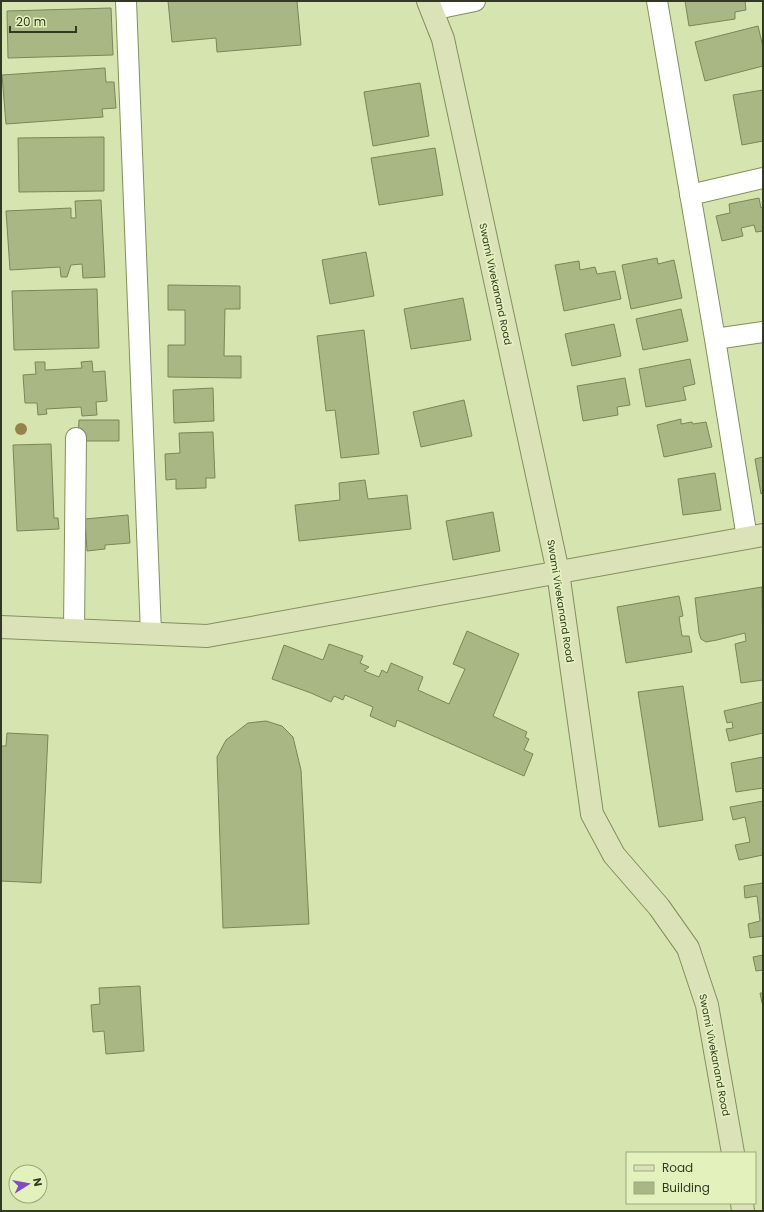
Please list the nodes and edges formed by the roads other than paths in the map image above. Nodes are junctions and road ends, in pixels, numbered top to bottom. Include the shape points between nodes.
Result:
1 (126, 1) edge
2 (475, 1) edge
3 (657, 1) edge
4 (430, 6) edge
5 (763, 178) edge
6 (690, 195) junction
7 (763, 332) edge
8 (715, 339) junction
9 (76, 438) dead end
10 (755, 536) edge
11 (558, 572) junction
12 (1, 627) edge
13 (74, 630) junction
14 (150, 633) junction
15 (733, 1152) edge

1 - 14 street
2 - 4 street
3 - 6 street
4 - 11 street, Swami Vivekanand Road via 443,39
5 - 6 street
6 - 8 street
7 - 8 street
8 - 10 street
9 - 13 street
10 - 11 street
11 - 14 street via 207,636
11 - 15 street, Swami Vivekanand Road via 592,814 614,855 659,907 688,948 707,1005
12 - 13 street
13 - 14 street

